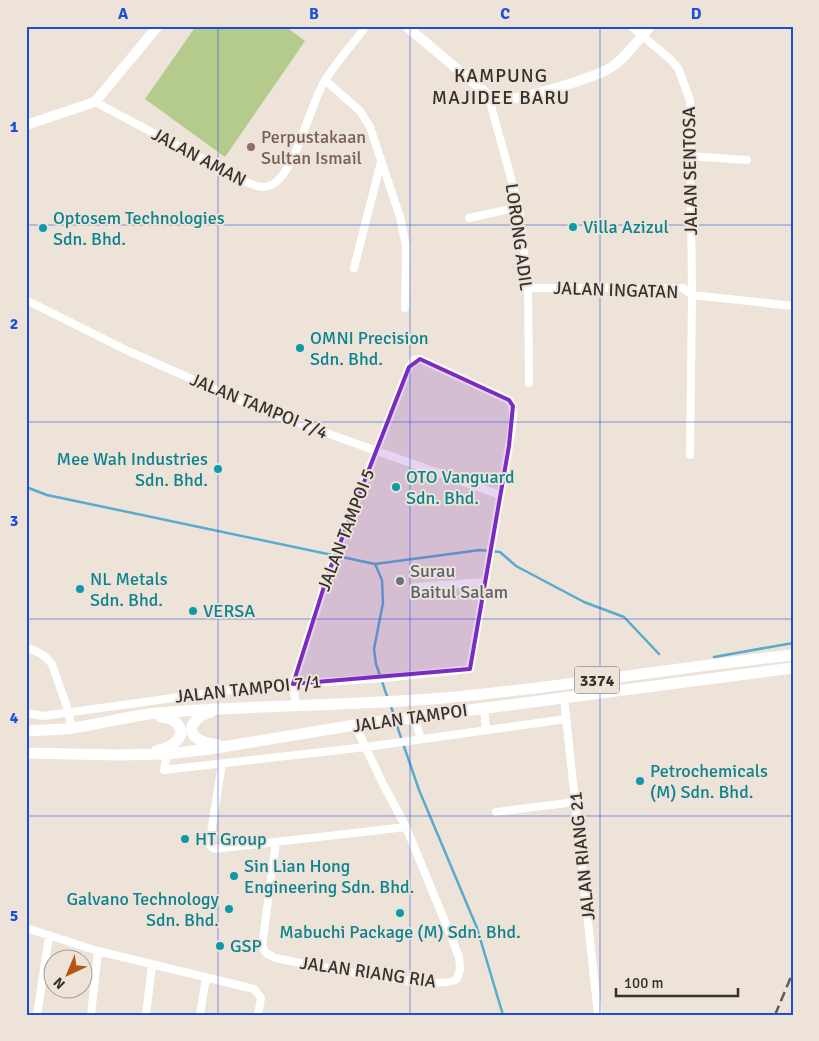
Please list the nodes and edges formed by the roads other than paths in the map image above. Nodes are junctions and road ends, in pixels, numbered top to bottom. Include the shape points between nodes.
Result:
1 (158, 26) edge
2 (366, 26) edge
3 (406, 26) edge
4 (631, 26) edge
5 (650, 26) edge
6 (642, 36) junction
7 (325, 80) junction
8 (488, 95) junction
9 (95, 102) junction
10 (26, 125) edge
11 (689, 156) junction
12 (747, 160) dead end
13 (382, 162) junction
14 (519, 207) junction
15 (469, 218) dead end
16 (354, 268) dead end
17 (528, 288) junction
18 (692, 295) junction
19 (26, 300) edge
20 (793, 306) edge
21 (405, 308) dead end
22 (529, 383) dead end
23 (376, 451) junction
24 (690, 455) dead end
25 (500, 495) junction
26 (486, 580) junction
27 (415, 587) dead end
28 (26, 648) edge
29 (793, 655) edge
30 (793, 668) edge
31 (293, 684) junction
32 (219, 692) junction
33 (564, 698) junction
34 (296, 705) junction
35 (484, 708) junction
36 (218, 709) junction
37 (69, 713) junction
38 (26, 714) edge
39 (142, 715) junction
40 (414, 717) junction
41 (566, 719) junction
42 (355, 725) junction
43 (71, 728) junction
44 (486, 730) junction
45 (26, 731) edge
46 (421, 739) junction
47 (224, 747) junction
48 (366, 747) junction
49 (26, 754) edge
50 (142, 754) junction
51 (166, 754) junction
52 (222, 764) junction
53 (575, 802) junction
54 (496, 812) dead end
55 (406, 827) junction
56 (276, 842) junction
57 (26, 928) edge
58 (49, 936) junction
59 (98, 951) junction
60 (152, 965) junction
61 (206, 978) junction
62 (37, 1015) edge
63 (91, 1015) edge
64 (146, 1015) edge
65 (200, 1015) edge
66 (258, 1015) edge
67 (598, 1015) edge

1 - 9 street
2 - 7 street, JALAN AMAN
3 - 8 street
4 - 6 street, JALAN SENTOSA
5 - 6 street
6 - 8 street via 614,65 593,75 518,97 507,99
6 - 11 street, JALAN SENTOSA via 671,60 685,84 690,100
7 - 9 street, JALAN AMAN via 282,178 262,188
7 - 13 street via 360,111
8 - 14 street, LORONG ADIL
9 - 10 street
11 - 12 street
11 - 18 street, JALAN SENTOSA
13 - 16 street
13 - 21 street via 406,246
14 - 15 street
14 - 17 street, LORONG ADIL
17 - 18 street, JALAN INGATAN via 683,288
17 - 22 street, LORONG ADIL
18 - 20 street, JALAN INGATAN
18 - 24 street, JALAN SENTOSA
19 - 23 street, JALAN TAMPOI 7/4 via 230,397
23 - 25 street, JALAN TAMPOI 7/4
23 - 25 street, JALAN TAMPOI 5 via 409,367 414,360 420,359 509,400 513,406
23 - 31 street, JALAN TAMPOI 5 via 332,563
25 - 26 street
26 - 27 street
26 - 31 street, JALAN TAMPOI 7/1 via 470,669
28 - 37 street via 48,658 52,664
29 - 34 main road, JALAN TAMPOI / 3374 via 450,697
30 - 33 main road, JALAN TAMPOI / 3374
31 - 32 street, JALAN TAMPOI 7/1
31 - 34 street, JALAN TAMPOI 5
32 - 36 street
32 - 37 street, JALAN TAMPOI 7/1
33 - 35 main road, JALAN TAMPOI / 3374
33 - 41 street, JALAN RIANG 21
34 - 36 main road, JALAN TAMPOI / 3374
35 - 40 main road, JALAN TAMPOI / 3374
35 - 44 street
36 - 39 main road, JALAN TAMPOI / 3374
36 - 47 main road via 198,717 191,728 199,740
37 - 38 street, JALAN TAMPOI 7/1
37 - 43 street
39 - 43 main road, JALAN TAMPOI / 3374
39 - 50 main road via 168,717 178,725 181,734 176,742 165,748
40 - 42 main road, JALAN TAMPOI / 3374
40 - 46 street
41 - 44 street
41 - 53 street, JALAN RIANG 21
42 - 47 main road, JALAN TAMPOI / 3374
42 - 48 street, JALAN RIANG RIA
43 - 45 main road, JALAN TAMPOI / 3374
44 - 46 street
46 - 48 street
47 - 51 main road, JALAN TAMPOI / 3374
48 - 52 street
48 - 55 street, JALAN RIANG RIA
49 - 50 main road, JALAN TAMPOI / 3374
50 - 51 main road, JALAN TAMPOI / 3374
51 - 52 street via 164,770
52 - 56 street via 211,848
53 - 54 street
53 - 67 street, JALAN RIANG 21
55 - 56 street
55 - 56 street, JALAN RIANG RIA via 459,957 460,969 457,979 452,982 405,980 275,958 266,953 262,946
57 - 58 street
58 - 59 street
58 - 62 street
59 - 60 street
59 - 63 street
60 - 61 street
60 - 64 street
61 - 65 street
61 - 66 street via 254,989 261,998

